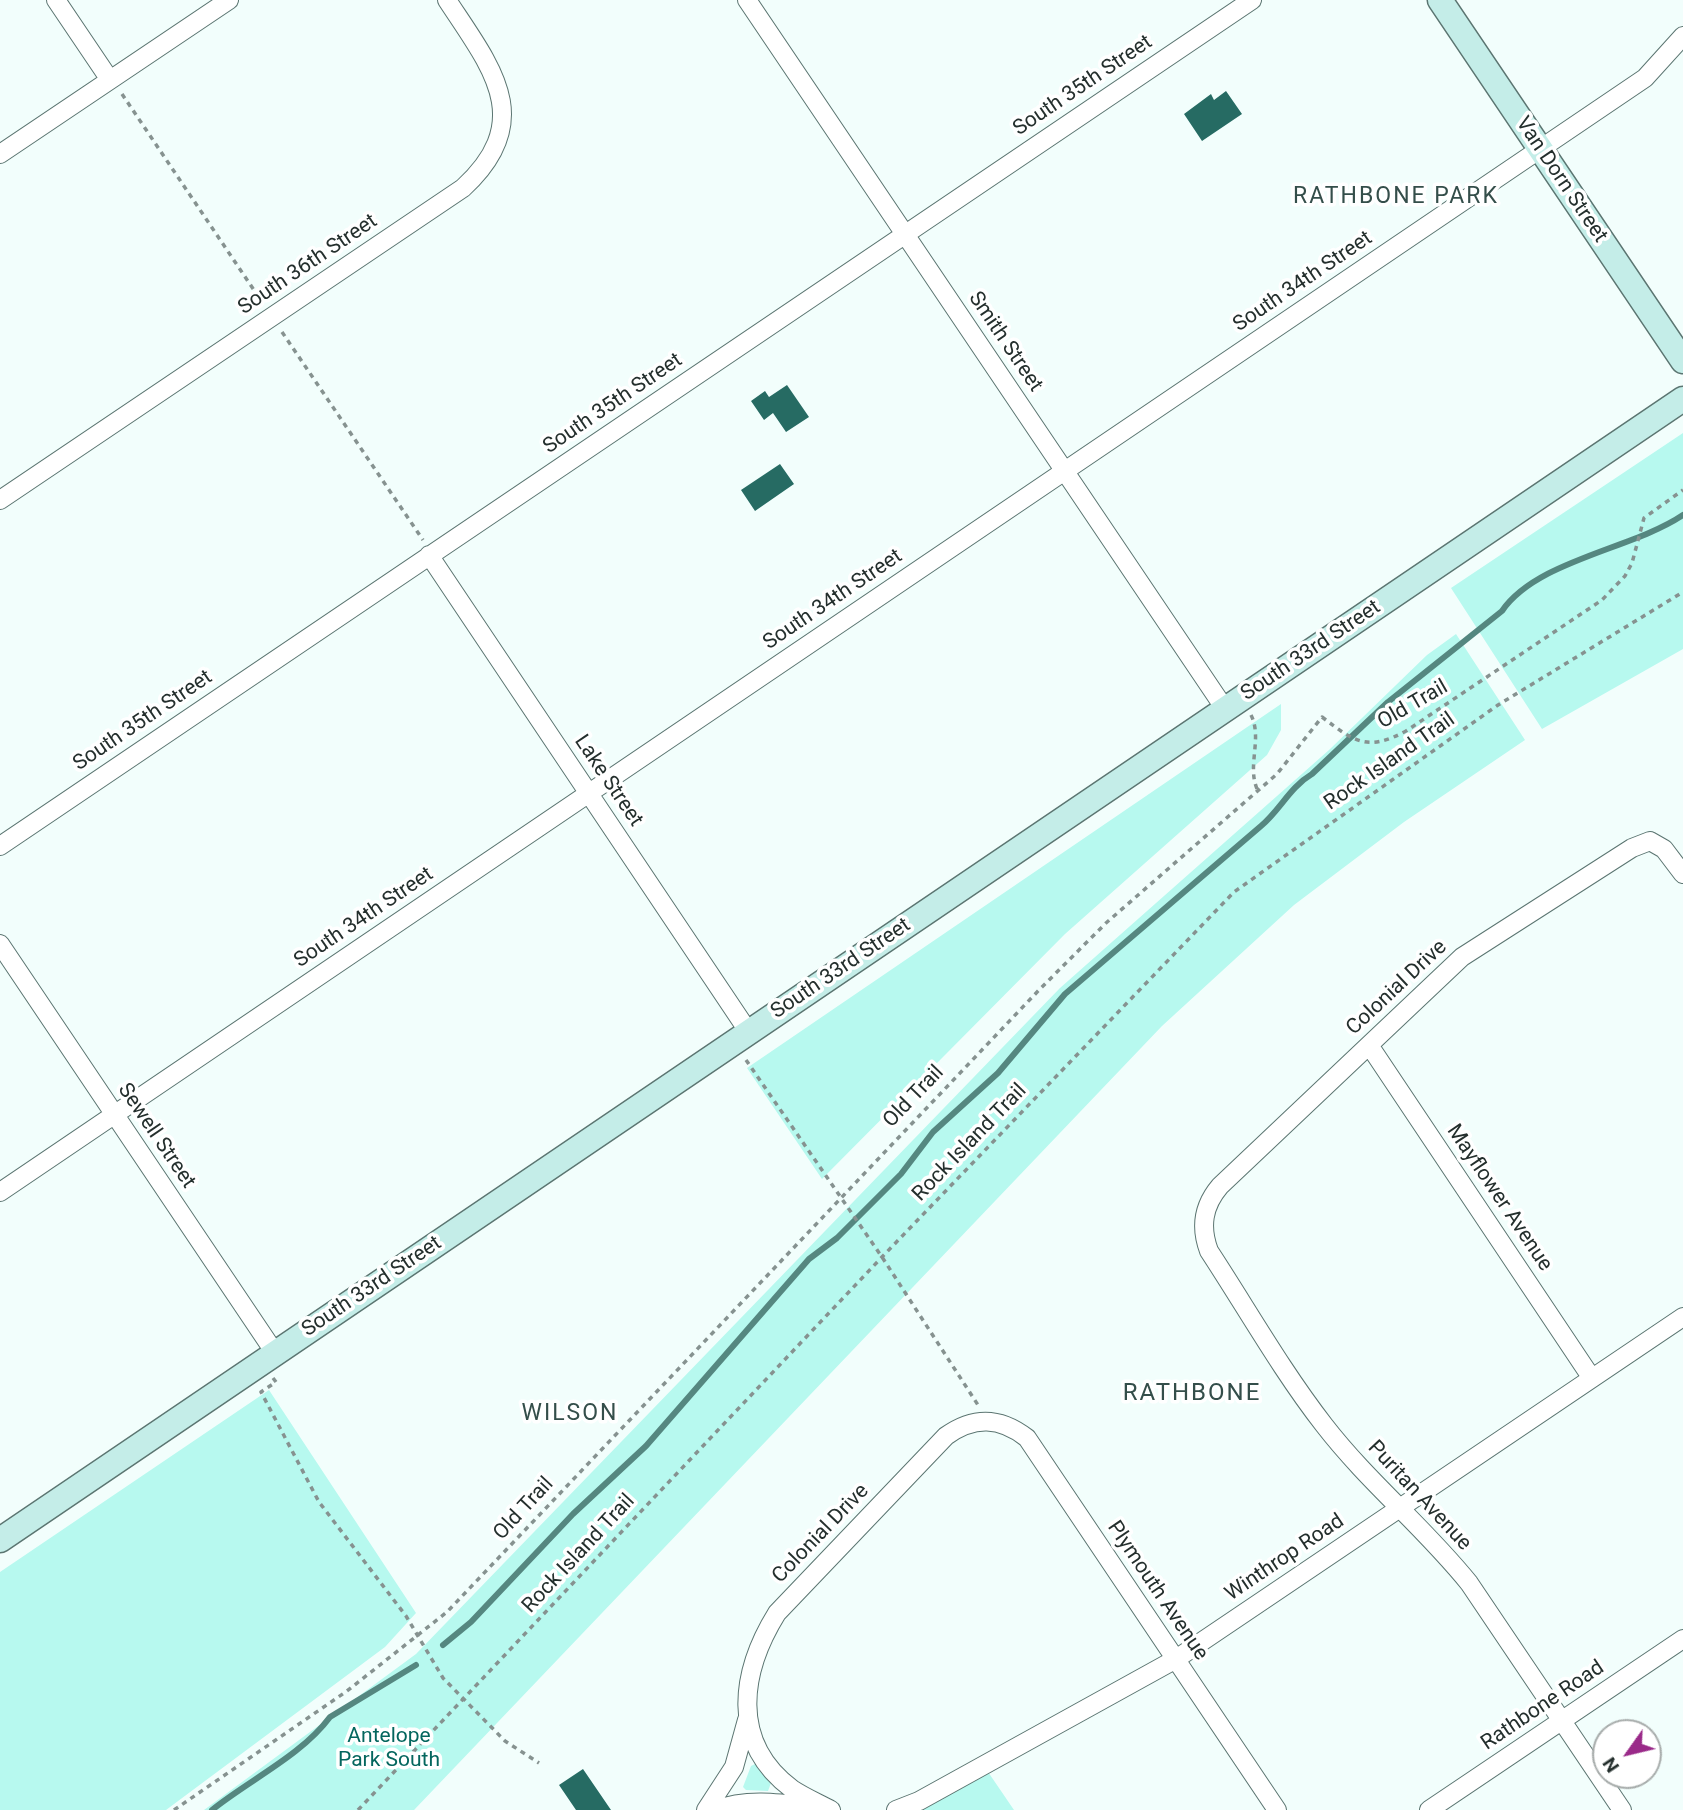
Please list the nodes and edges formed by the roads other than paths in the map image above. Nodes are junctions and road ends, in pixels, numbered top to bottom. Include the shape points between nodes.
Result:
1 (56, 0) edge
2 (229, 0) edge
3 (447, 0) edge
4 (1252, 0) edge
5 (1440, 0) edge
6 (751, 1) edge
7 (1683, 36) edge
8 (110, 80) junction
9 (1541, 149) junction
10 (0, 154) edge
11 (905, 234) junction
12 (1683, 361) edge
13 (1683, 399) edge
14 (1065, 471) junction
15 (0, 500) edge
16 (429, 555) junction
17 (1233, 703) junction
18 (589, 793) junction
19 (0, 846) edge
20 (1683, 874) edge
21 (0, 944) edge
22 (741, 1036) junction
23 (1369, 1045) junction
24 (114, 1114) junction
25 (0, 1192) edge
26 (1206, 1206) joint
27 (1683, 1317) edge
28 (269, 1358) junction
29 (1591, 1377) junction
30 (986, 1421) joint
31 (1398, 1508) junction
32 (0, 1540) edge
33 (1683, 1639) edge
34 (1176, 1659) junction
35 (748, 1716) junction
36 (1562, 1720) junction
37 (706, 1810) edge
38 (716, 1810) edge
39 (830, 1810) edge
40 (896, 1810) edge
41 (1276, 1810) edge
42 (1429, 1810) edge
43 (1622, 1810) edge

1 - 8 street
2 - 8 street
3 - 15 street, South 36th Street via 489,62 501,96 497,142 480,173
4 - 11 street, South 35th Street
5 - 9 main road, Van Dorn Street
6 - 11 street, Smith Street
7 - 9 street, South 34th Street via 1646,78
8 - 10 street
9 - 12 main road, Van Dorn Street
9 - 14 street, South 34th Street
11 - 14 street, Smith Street
11 - 16 street, South 35th Street
13 - 17 main road, South 33rd Street
14 - 17 street, Smith Street
14 - 18 street, South 34th Street
16 - 18 street, Lake Street
16 - 19 street, South 35th Street
17 - 22 main road, South 33rd Street
18 - 22 street, Lake Street
18 - 24 street, South 34th Street
20 - 23 street, Colonial Drive via 1664,849 1650,841 1612,858 1462,957
21 - 24 street, Sewell Street
22 - 28 main road, South 33rd Street
23 - 26 street, Colonial Drive via 1220,1186
23 - 29 street, Mayflower Avenue
24 - 25 street, South 34th Street
24 - 28 street, Sewell Street
26 - 31 street, Puritan Avenue via 1203,1226 1209,1251 1323,1424
27 - 29 street, Winthrop Road
28 - 32 main road, South 33rd Street
29 - 31 street, Winthrop Road
30 - 34 street, Plymouth Avenue via 1013,1427 1027,1438
30 - 35 street, Colonial Drive via 960,1426 946,1436 778,1613 748,1675
31 - 34 street, Winthrop Road
31 - 36 street, Puritan Avenue via 1443,1550 1469,1583
33 - 36 street, Rathbone Road
34 - 40 street, Winthrop Road
34 - 41 street, Plymouth Avenue
35 - 37 street, Colonial Drive via 734,1767
35 - 39 street, Colonial Drive via 755,1741 771,1769 793,1789
36 - 42 street, Rathbone Road
36 - 43 street, Puritan Avenue
38 - 39 street via 760,1803

